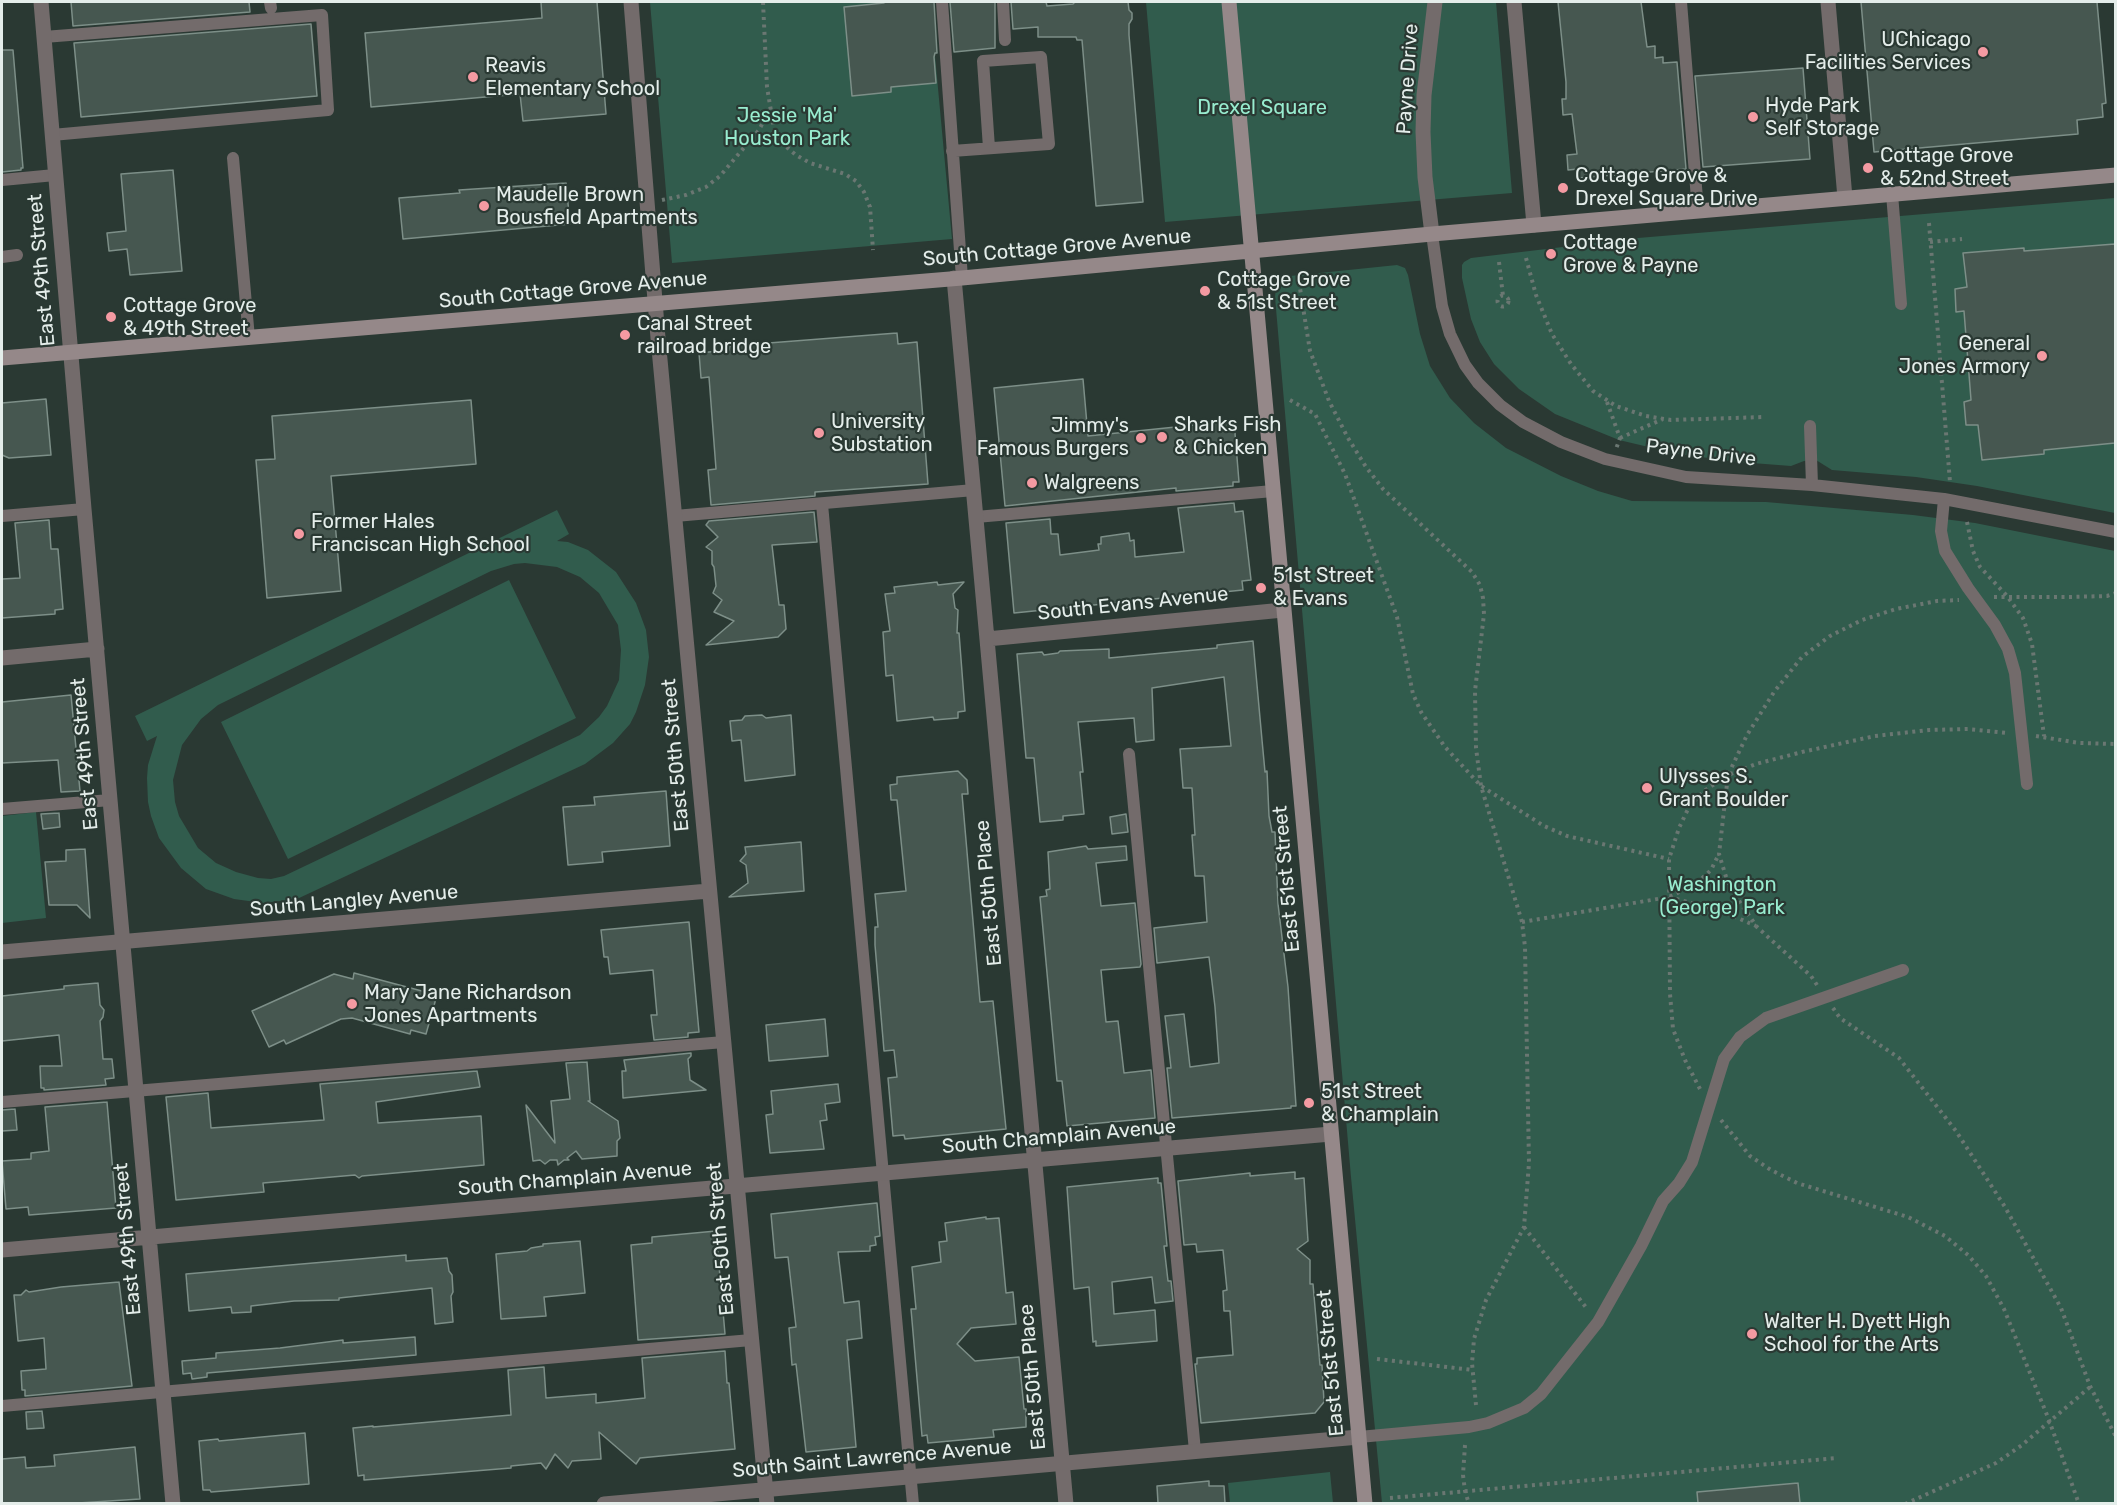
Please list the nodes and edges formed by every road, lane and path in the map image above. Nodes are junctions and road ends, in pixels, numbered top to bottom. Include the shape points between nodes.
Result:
1 (41, 2) edge
2 (631, 2) edge
3 (762, 2) edge
4 (942, 2) edge
5 (1003, 2) edge
6 (1229, 2) edge
7 (1435, 2) edge
8 (1514, 2) edge
9 (1681, 2) edge
10 (1828, 2) edge
11 (44, 37) junction
12 (1005, 40) dead end
13 (769, 110) junction
14 (52, 135) junction
15 (989, 148) junction
16 (952, 151) junction
17 (233, 158) dead end
18 (55, 175) junction
19 (2115, 175) edge
20 (2, 180) edge
21 (1892, 194) junction
22 (1845, 198) junction
23 (648, 202) junction
24 (1698, 211) junction
25 (1929, 223) dead end
26 (1534, 225) junction
27 (1432, 234) junction
28 (1962, 239) dead end
29 (1930, 242) junction
30 (873, 250) dead end
31 (1251, 251) junction
32 (17, 255) dead end
33 (2, 257) edge
34 (1526, 258) dead end
35 (1500, 262) dead end
36 (958, 278) junction
37 (1299, 282) dead end
38 (1503, 296) dead end
39 (655, 304) junction
40 (1901, 304) dead end
41 (249, 338) junction
42 (70, 353) junction
43 (2, 358) edge
44 (1290, 400) dead end
45 (1606, 400) junction
46 (1765, 417) dead end
47 (1665, 419) junction
48 (1810, 426) dead end
49 (1620, 438) junction
50 (1612, 461) junction
51 (1950, 482) dead end
52 (1812, 485) junction
53 (974, 490) junction
54 (1273, 491) junction
55 (1944, 499) junction
56 (822, 504) junction
57 (84, 509) junction
58 (2, 516) edge
59 (675, 516) junction
60 (976, 517) junction
61 (2115, 532) edge
62 (2115, 593) edge
63 (1976, 598) junction
64 (1283, 610) junction
65 (987, 639) junction
66 (97, 649) junction
67 (2, 657) edge
68 (2022, 735) junction
69 (2115, 744) edge
70 (1129, 754) dead end
71 (1728, 775) junction
72 (2027, 784) dead end
73 (1481, 786) junction
74 (110, 800) junction
75 (2, 809) edge
76 (1719, 854) junction
77 (1669, 859) junction
78 (710, 891) junction
79 (1669, 897) junction
80 (1521, 922) junction
81 (1757, 927) junction
82 (123, 942) junction
83 (2, 952) edge
84 (1903, 970) dead end
85 (1825, 996) junction
86 (724, 1042) junction
87 (136, 1091) junction
88 (2, 1102) edge
89 (1710, 1105) junction
90 (1331, 1134) junction
91 (1167, 1149) junction
92 (1035, 1160) junction
93 (883, 1173) junction
94 (737, 1186) junction
95 (1524, 1227) junction
96 (150, 1237) junction
97 (2, 1250) edge
98 (1598, 1322) junction
99 (751, 1340) junction
100 (1377, 1359) dead end
101 (1473, 1370) junction
102 (2090, 1386) junction
103 (163, 1391) junction
104 (1476, 1405) dead end
105 (2, 1406) edge
106 (2049, 1420) junction
107 (1359, 1437) junction
108 (2115, 1437) edge
109 (1465, 1445) dead end
110 (1195, 1451) junction
111 (1837, 1458) dead end
112 (1062, 1463) junction
113 (911, 1477) junction
114 (1465, 1491) junction
115 (766, 1496) edge
116 (1390, 1498) dead end
117 (173, 1503) edge
118 (604, 1503) edge
119 (913, 1503) edge
120 (1066, 1503) edge
121 (1365, 1503) edge
122 (1469, 1503) edge
123 (1905, 1503) edge
124 (2079, 1503) edge

1 - 11 street, East 49th Street
2 - 23 street, East 50th Street
3 - 13 path
4 - 16 lane
5 - 12 lane
6 - 31 main road, East 51st Street
7 - 27 street, Payne Drive via 1424,95 1425,177
8 - 26 street
9 - 24 lane
10 - 22 street
11 - 14 street, East 49th Street
11 - 14 lane via 322,15 328,110
13 - 23 path via 741,153 706,187
13 - 30 path via 774,129 796,155 856,181 870,207
14 - 18 street, East 49th Street
15 - 15 lane via 1048,144 1041,57 983,61
15 - 16 lane
16 - 36 lane
17 - 41 lane
18 - 20 lane
18 - 42 street, East 49th Street
19 - 21 main road, South Cottage Grove Avenue
21 - 22 main road, South Cottage Grove Avenue
21 - 40 lane
22 - 24 main road, South Cottage Grove Avenue
23 - 39 street, East 50th Street
24 - 26 main road, South Cottage Grove Avenue
25 - 29 path
26 - 27 main road, South Cottage Grove Avenue
27 - 31 main road, South Cottage Grove Avenue
27 - 50 lane, Payne Drive via 1450,334 1478,383 1523,422 1561,442
28 - 29 path
29 - 51 path
31 - 36 main road, South Cottage Grove Avenue
31 - 54 main road, East 51st Street
32 - 33 lane
34 - 45 path via 1552,334 1593,391
35 - 38 path
36 - 39 main road, South Cottage Grove Avenue
36 - 53 street, East 50th Place
37 - 73 path via 1310,351 1348,438 1383,489 1460,560 1480,585 1484,614 1475,720
39 - 41 main road, South Cottage Grove Avenue
39 - 59 street, East 50th Street
41 - 42 main road, South Cottage Grove Avenue
42 - 43 main road, South Cottage Grove Avenue
42 - 57 street, East 49th Street
44 - 73 path via 1315,414 1345,474 1397,617 1420,712
45 - 47 path
45 - 49 path
46 - 47 path
47 - 49 path
48 - 52 lane
49 - 50 path
50 - 52 lane, Payne Drive via 1686,477
52 - 55 lane, Payne Drive
53 - 56 lane
53 - 60 street, East 50th Place
54 - 60 lane
54 - 64 main road, East 51st Street
55 - 61 lane, Payne Drive
55 - 63 lane via 1941,531 1945,551
56 - 59 lane
56 - 93 lane
57 - 58 lane
57 - 66 street, East 49th Street
59 - 78 street, East 50th Street
60 - 65 street, East 50th Place
62 - 63 path
63 - 68 lane via 2008,649 2015,673
63 - 71 path via 1896,609 1830,636 1802,657 1774,692
64 - 65 street, South Evans Avenue
64 - 90 main road, East 51st Street
65 - 92 street, East 50th Place
66 - 67 street
66 - 74 street, East 49th Street
68 - 69 path
68 - 71 path via 1968,729 1875,736 1756,764
68 - 72 lane
70 - 91 lane
71 - 76 path
71 - 77 path via 1689,807
73 - 77 path via 1519,812 1567,836
73 - 80 path
74 - 75 lane
74 - 82 street, East 49th Street
76 - 79 path via 1711,870 1696,884
76 - 81 path via 1727,880
77 - 79 path
78 - 82 street, South Langley Avenue
78 - 86 street, East 50th Street
79 - 80 path
79 - 81 path via 1724,912
79 - 89 path via 1673,1029
80 - 95 path via 1525,947 1529,1163
81 - 85 path via 1811,976
82 - 83 street, South Langley Avenue
82 - 87 street, East 49th Street
84 - 85 lane
85 - 89 lane via 1766,1018 1740,1036 1724,1059
85 - 102 path via 1840,1018 1899,1058 1956,1131 2005,1207 2061,1308
86 - 87 lane
86 - 94 street, East 50th Street
87 - 88 lane
87 - 96 street, East 49th Street
89 - 98 lane via 1692,1162 1663,1201
89 - 106 path via 1750,1156 1771,1170 1797,1183 1908,1217 1945,1236 1968,1255 1986,1276 2004,1309
90 - 91 street, South Champlain Avenue
90 - 107 main road, East 51st Street
91 - 92 street, South Champlain Avenue
91 - 110 lane
92 - 93 street, South Champlain Avenue
92 - 112 street, East 50th Place
93 - 94 street, South Champlain Avenue
93 - 113 lane
94 - 96 street, South Champlain Avenue
94 - 99 street, East 50th Street
95 - 98 path
95 - 101 path via 1486,1300 1474,1339
96 - 97 street, South Champlain Avenue
96 - 103 street, East 49th Street
98 - 107 lane via 1541,1394 1507,1417 1469,1427
99 - 103 lane
99 - 115 street, East 50th Street
100 - 101 path
101 - 104 path
102 - 106 path
102 - 108 path
103 - 105 lane
103 - 117 street, East 49th Street
106 - 123 path via 1996,1463
106 - 124 path
107 - 110 street, South Saint Lawrence Avenue
107 - 121 main road, East 51st Street
109 - 114 path
110 - 112 street, South Saint Lawrence Avenue
111 - 114 path
112 - 113 street, South Saint Lawrence Avenue
112 - 120 street, East 50th Place
113 - 115 street, South Saint Lawrence Avenue
113 - 119 lane
114 - 116 path
114 - 122 path
115 - 118 street, South Saint Lawrence Avenue

